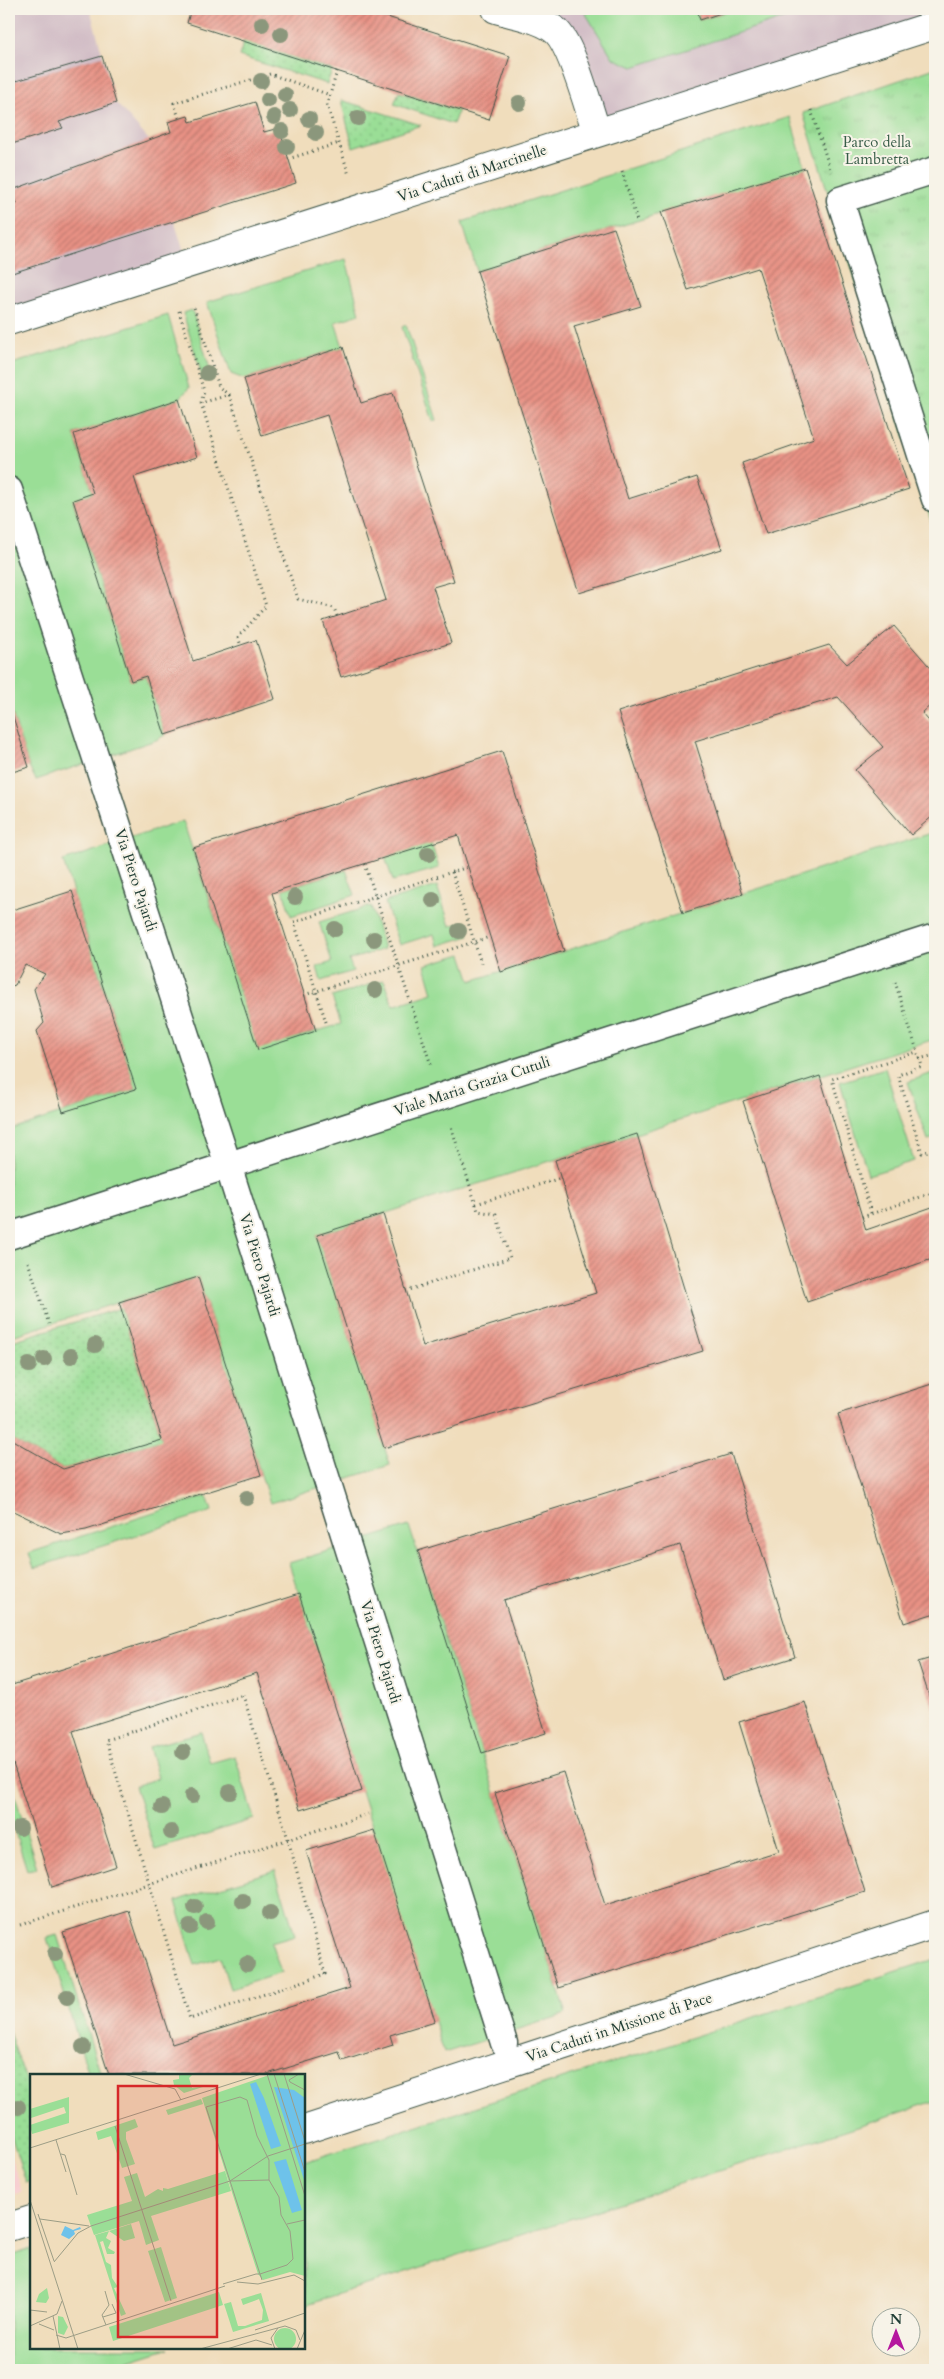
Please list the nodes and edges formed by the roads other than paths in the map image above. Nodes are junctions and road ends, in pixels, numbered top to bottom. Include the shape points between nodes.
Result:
1 (496, 9) edge
2 (935, 24) edge
3 (597, 133) junction
4 (935, 170) edge
5 (9, 321) edge
6 (9, 490) edge
7 (935, 498) edge
8 (935, 937) edge
9 (228, 1164) junction
10 (9, 1236) edge
11 (935, 1924) edge
12 (504, 2043) dead end
13 (305, 2130) edge
14 (30, 2220) edge
15 (9, 2227) edge

1 - 3 street via 544,24 557,32 567,46
2 - 3 street, Via Caduti di Marcinelle
3 - 5 street, Via Caduti di Marcinelle
4 - 7 street via 840,200
6 - 9 street, Via Piero Pajardi
8 - 9 street, Viale Maria Grazia Cutuli
9 - 10 street, Viale Maria Grazia Cutuli
9 - 12 street, Via Piero Pajardi
11 - 13 street, Via Caduti in Missione di Pace
14 - 15 street

